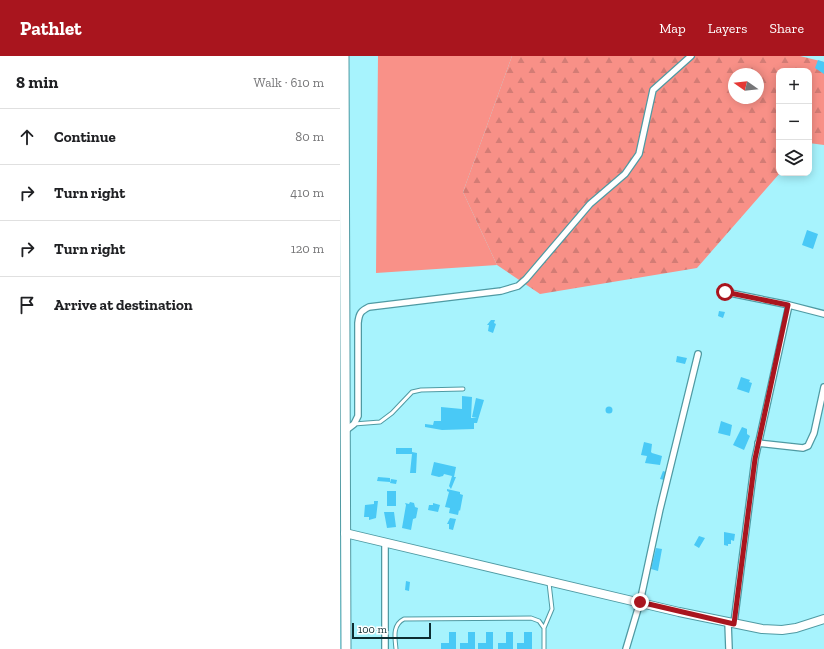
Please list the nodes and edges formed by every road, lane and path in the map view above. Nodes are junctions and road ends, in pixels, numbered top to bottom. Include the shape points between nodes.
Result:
1 (344, 56) edge
2 (691, 56) edge
3 (342, 199) edge
4 (725, 292) dead end
5 (342, 300) edge
6 (788, 305) junction
7 (824, 314) edge
8 (698, 354) dead end
9 (824, 388) edge
10 (463, 389) dead end
11 (342, 418) edge
12 (354, 424) junction
13 (344, 431) junction
14 (758, 444) junction
15 (342, 464) edge
16 (342, 478) edge
17 (342, 533) edge
18 (384, 543) junction
19 (343, 562) edge
20 (549, 581) junction
21 (640, 602) junction
22 (824, 618) edge
23 (731, 623) junction
24 (544, 628) junction
25 (346, 649) edge
26 (385, 649) edge
27 (396, 649) edge
28 (544, 649) edge
29 (626, 649) edge
30 (729, 649) edge

1 - 3 main road
2 - 12 street via 653,90 643,141 633,163 590,204 540,264 518,286 501,291 369,307 361,311 358,315 358,416
3 - 5 main road
4 - 6 street
5 - 11 main road
6 - 7 street
6 - 14 street
8 - 21 street
9 - 14 street via 814,432 808,446 803,448
10 - 12 lane via 412,392 380,422
11 - 13 main road
12 - 13 street
13 - 15 main road
14 - 23 street
15 - 16 main road
16 - 17 main road
17 - 18 street
17 - 19 main road
18 - 20 street
18 - 26 street
19 - 25 main road
20 - 21 street
20 - 24 lane via 552,609
21 - 23 street
21 - 29 street
22 - 23 street via 782,630
23 - 30 street
24 - 27 lane via 532,618 404,619 395,629
24 - 28 lane

